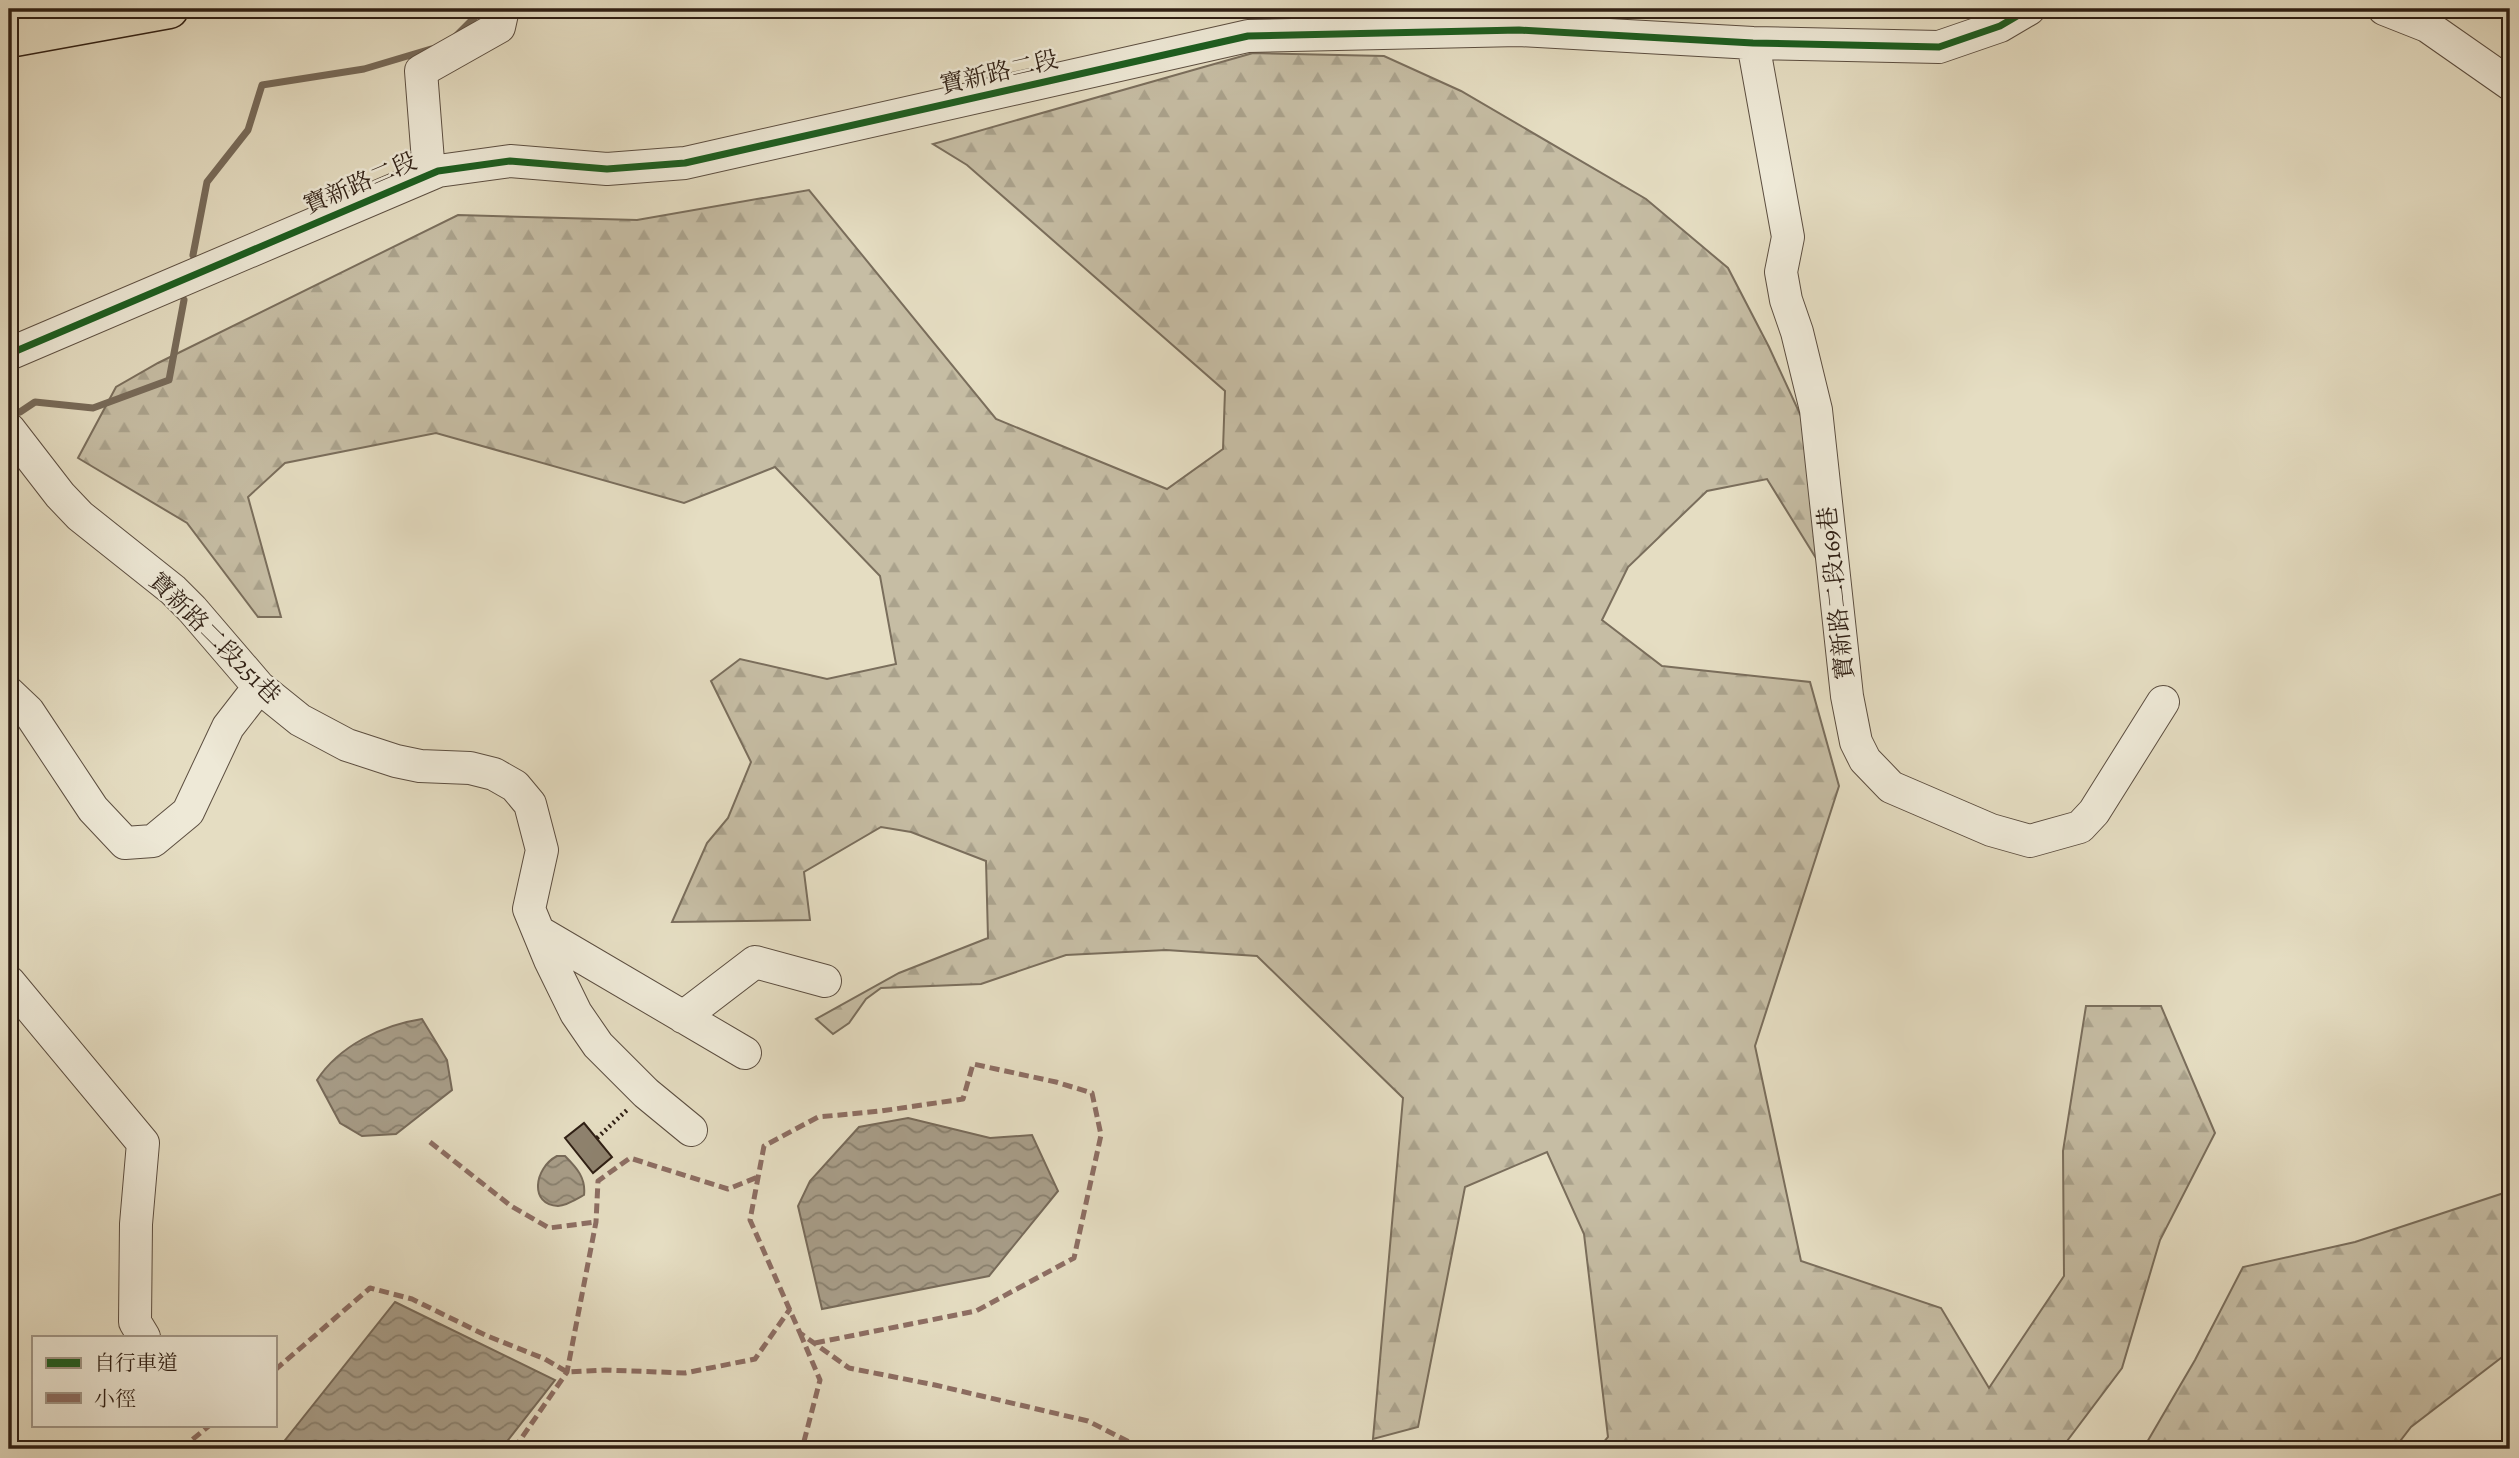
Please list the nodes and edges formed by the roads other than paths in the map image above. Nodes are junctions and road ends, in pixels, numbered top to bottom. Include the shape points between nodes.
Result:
1 (169, 9) edge
2 (503, 9) edge
3 (2029, 9) edge
4 (2384, 9) edge
5 (9, 38) edge
6 (1753, 43) junction
7 (2510, 84) edge
8 (429, 174) junction
9 (9, 354) edge
10 (9, 429) edge
11 (259, 687) junction
12 (9, 693) edge
13 (2163, 702) dead end
14 (539, 932) junction
15 (825, 981) dead end
16 (9, 982) edge
17 (683, 1017) junction
18 (744, 1053) dead end
19 (691, 1130) dead end
20 (143, 1336) edge

1 - 5 highway
2 - 8 street via 499,27 421,71
3 - 6 street, 寶新路二段 via 2000,26 1939,47
4 - 7 street via 2427,26
6 - 8 street, 寶新路二段 via 1519,30 1248,36 685,163 607,169 510,161
6 - 13 street, 寶新路二段169巷 via 1788,237 1781,272 1816,410 1849,708 1865,760 1891,787 1991,830 2030,841 2080,827 2095,812
8 - 9 street, 寶新路二段
10 - 11 street, 寶新路二段251巷 via 80,516 173,590
11 - 12 street via 228,727 188,812 153,841 125,843 93,809 28,711
11 - 14 street, 寶新路二段251巷 via 300,720 346,745 420,766 470,768 494,774 514,786 530,804 542,850 529,909
14 - 17 street
14 - 19 street, 寶新路二段251巷 via 576,1013 598,1045
15 - 17 street via 755,962
16 - 20 street via 143,1143 135,1322
17 - 18 street

